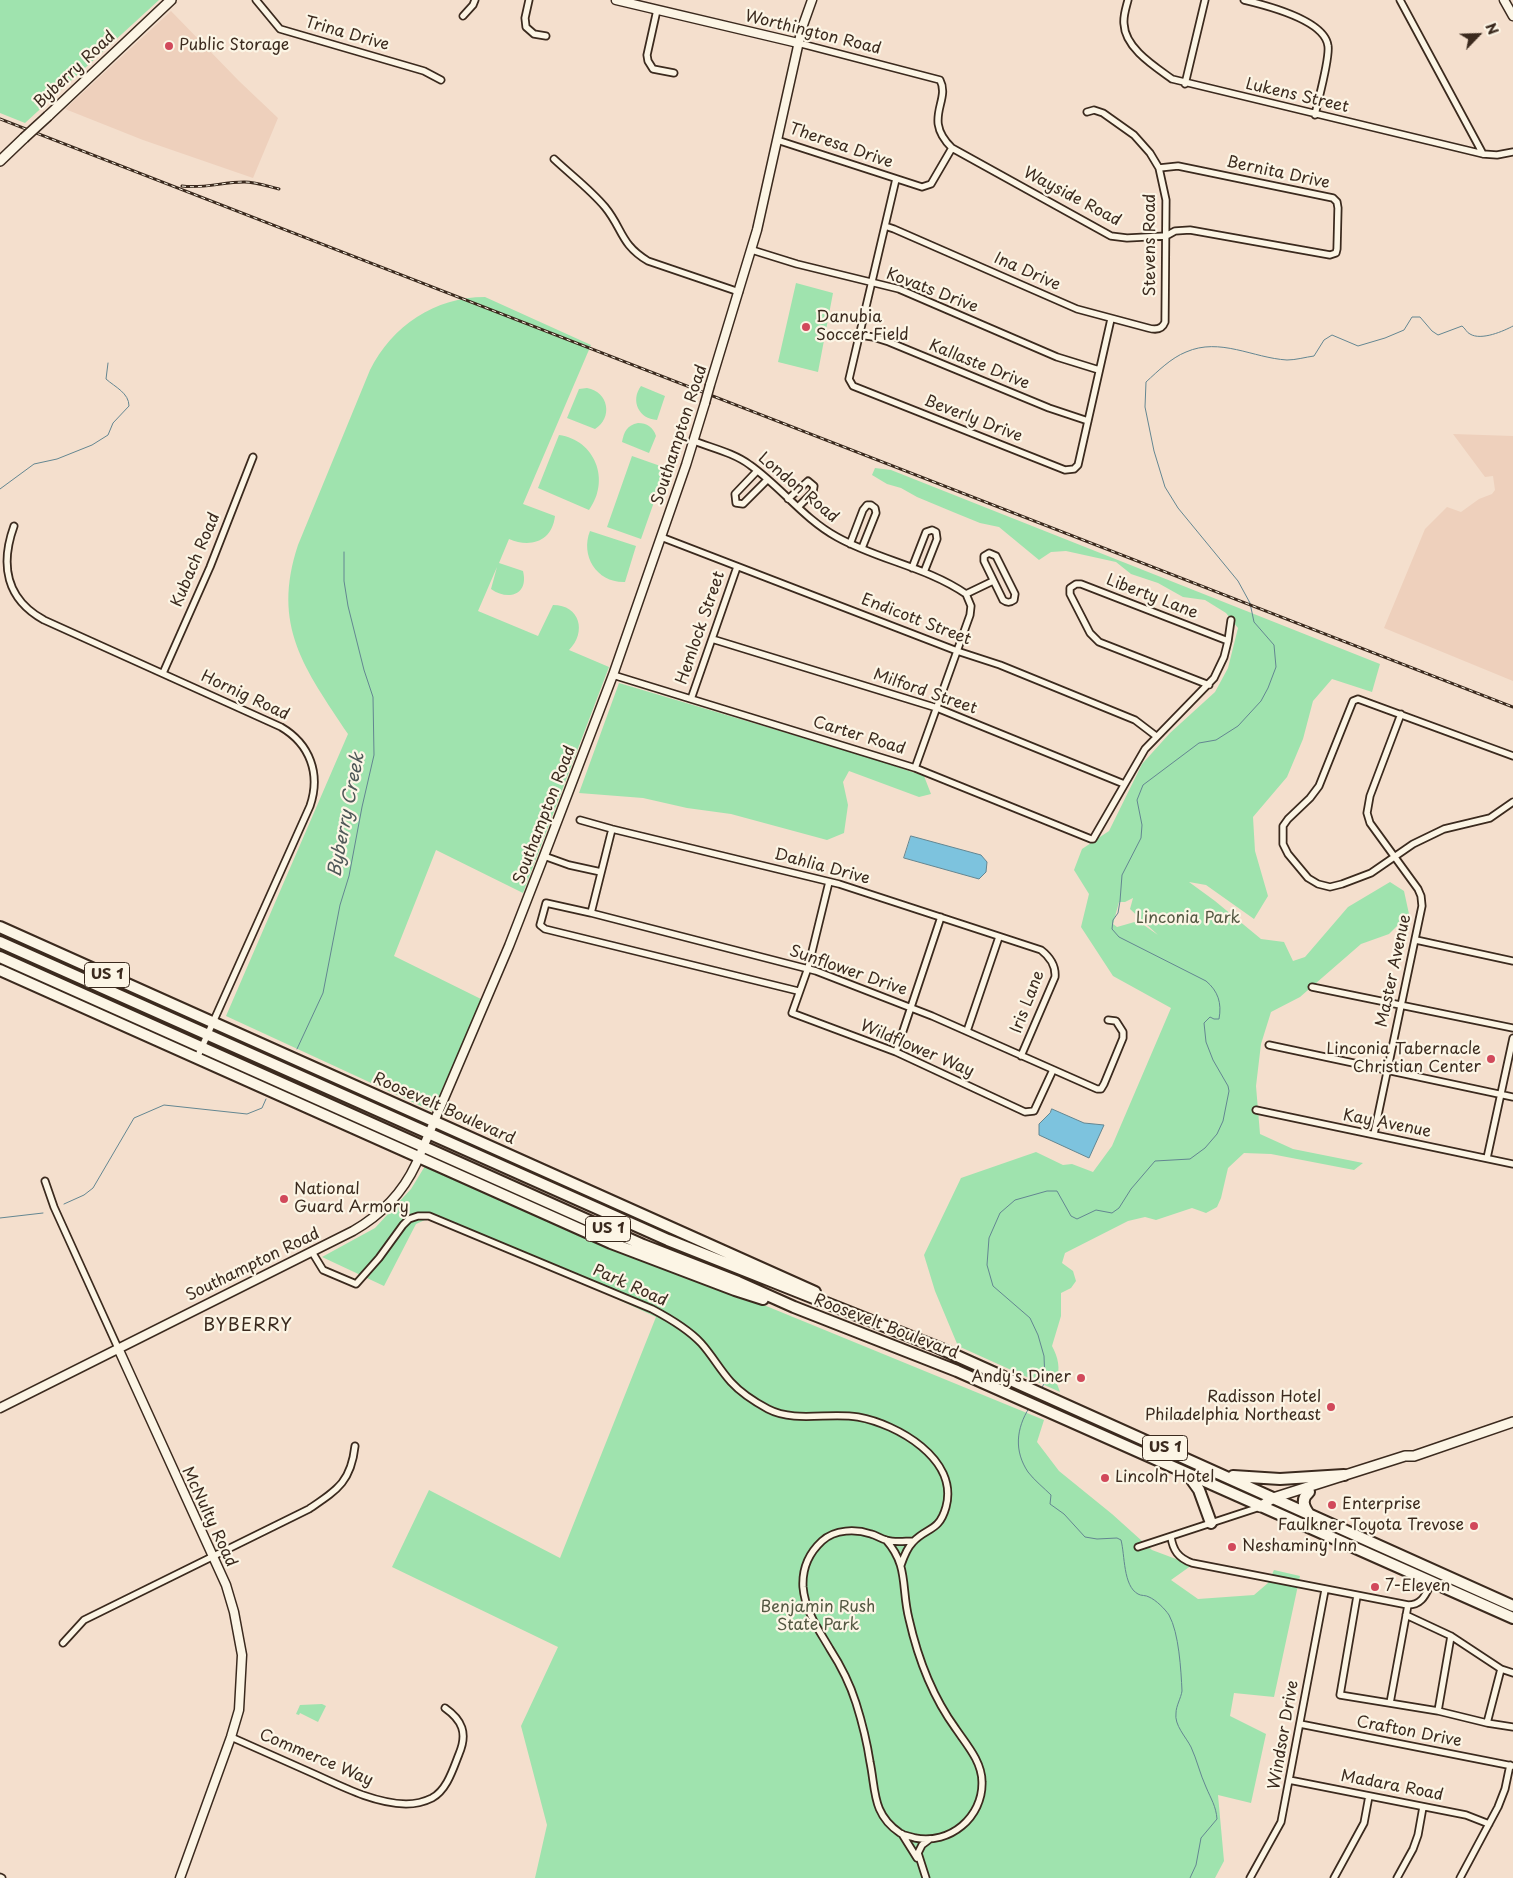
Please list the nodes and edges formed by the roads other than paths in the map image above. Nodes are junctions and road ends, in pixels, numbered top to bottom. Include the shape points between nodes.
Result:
1 (170, 0) edge
2 (256, 0) edge
3 (475, 0) edge
4 (529, 0) edge
5 (616, 0) edge
6 (812, 0) edge
7 (1128, 0) edge
8 (1205, 0) edge
9 (1244, 0) edge
10 (1400, 0) edge
11 (1504, 0) edge
12 (627, 1) edge
13 (657, 10) junction
14 (463, 16) dead end
15 (1513, 16) edge
16 (546, 36) dead end
17 (798, 43) junction
18 (674, 73) dead end
19 (441, 80) dead end
20 (1185, 84) junction
21 (1087, 112) dead end
22 (1315, 115) junction
23 (777, 140) junction
24 (952, 148) junction
25 (1513, 152) edge
26 (1483, 154) junction
27 (554, 159) dead end
28 (0, 161) edge
29 (1159, 168) junction
30 (896, 180) junction
31 (885, 226) junction
32 (1166, 236) junction
33 (752, 250) junction
34 (1304, 251) joint
35 (871, 282) junction
36 (738, 292) junction
37 (1110, 319) junction
38 (1161, 328) joint
39 (860, 335) junction
40 (1099, 370) junction
41 (1088, 421) junction
42 (694, 441) junction
43 (253, 456) dead end
44 (757, 471) junction
45 (766, 480) junction
46 (788, 499) junction
47 (798, 507) junction
48 (14, 526) dead end
49 (661, 537) junction
50 (850, 544) junction
51 (862, 548) junction
52 (737, 567) junction
53 (912, 568) junction
54 (924, 572) junction
55 (993, 581) junction
56 (966, 594) junction
57 (1230, 620) dead end
58 (712, 639) junction
59 (1228, 641) junction
60 (957, 651) junction
61 (163, 673) junction
62 (613, 675) junction
63 (1209, 685) junction
64 (691, 699) junction
65 (937, 708) junction
66 (1402, 714) junction
67 (1156, 736) junction
68 (1513, 756) edge
69 (915, 768) junction
70 (1124, 784) junction
71 (1513, 802) edge
72 (580, 820) dead end
73 (612, 829) junction
74 (544, 856) junction
75 (1394, 857) junction
76 (600, 872) junction
77 (829, 882) junction
78 (592, 913) junction
79 (940, 917) junction
80 (0, 927) edge
81 (999, 937) junction
82 (1416, 940) junction
83 (0, 942) edge
84 (0, 957) edge
85 (1051, 959) joint
86 (1513, 961) edge
87 (808, 968) junction
88 (0, 970) edge
89 (1312, 987) dead end
90 (798, 991) junction
91 (1400, 1006) junction
92 (911, 1008) junction
93 (1108, 1020) dead end
94 (214, 1022) junction
95 (1513, 1028) edge
96 (967, 1031) junction
97 (208, 1035) junction
98 (1513, 1038) edge
99 (251, 1040) junction
100 (1268, 1045) dead end
101 (202, 1048) junction
102 (896, 1052) junction
103 (1021, 1056) junction
104 (198, 1058) junction
105 (1053, 1070) junction
106 (1387, 1070) junction
107 (303, 1078) junction
108 (245, 1080) junction
109 (298, 1090) junction
110 (1501, 1094) junction
111 (1513, 1097) edge
112 (1256, 1110) dead end
113 (434, 1122) junction
114 (429, 1134) junction
115 (1374, 1134) junction
116 (423, 1147) junction
117 (419, 1158) junction
118 (1487, 1158) junction
119 (1513, 1164) edge
120 (45, 1181) dead end
121 (312, 1252) junction
122 (794, 1307) junction
123 (873, 1321) junction
124 (118, 1348) junction
125 (0, 1408) edge
126 (1513, 1422) edge
127 (355, 1446) dead end
128 (1414, 1456) junction
129 (1184, 1473) junction
130 (1223, 1474) junction
131 (1344, 1475) junction
132 (1309, 1492) junction
133 (1277, 1500) junction
134 (1260, 1507) junction
135 (1309, 1514) junction
136 (1211, 1523) junction
137 (1171, 1537) junction
138 (886, 1540) junction
139 (914, 1541) junction
140 (1138, 1547) dead end
141 (212, 1556) junction
142 (902, 1565) junction
143 (1432, 1582) junction
144 (1325, 1590) junction
145 (1357, 1596) junction
146 (1408, 1605) junction
147 (1513, 1606) edge
148 (1406, 1615) junction
149 (1513, 1618) edge
150 (1451, 1636) junction
151 (63, 1643) dead end
152 (1501, 1670) junction
153 (1513, 1673) edge
154 (1390, 1703) junction
155 (445, 1708) dead end
156 (1438, 1711) junction
157 (1487, 1723) junction
158 (1300, 1724) junction
159 (1513, 1727) edge
160 (231, 1737) junction
161 (1511, 1766) edge
162 (1289, 1780) junction
163 (1369, 1796) junction
164 (1423, 1807) junction
165 (1488, 1824) junction
166 (902, 1834) junction
167 (930, 1839) junction
168 (920, 1861) junction
169 (180, 1878) edge
170 (926, 1878) edge
171 (1250, 1878) edge
172 (1334, 1878) edge
173 (1397, 1878) edge
174 (1460, 1878) edge

1 - 28 main road, Byberry Road, bridge
2 - 19 street, Trina Drive via 280,29 424,71
3 - 14 street
4 - 16 street via 526,28 534,34
5 - 12 street, Worthington Road
6 - 17 street, Southampton Road
7 - 20 street, Lukens Street via 1124,21 1135,49 1164,74
8 - 20 street
9 - 22 street via 1294,16 1326,37 1328,51
10 - 26 street
11 - 15 street
12 - 13 street, Worthington Road
13 - 17 street, Worthington Road
13 - 18 street via 648,61 653,68
17 - 23 street, Southampton Road
17 - 24 street, Worthington Road via 940,80 938,125
20 - 22 street, Lukens Street
21 - 29 street, Stevens Road via 1104,113 1134,135
22 - 26 street, Lukens Street
23 - 30 street, Theresa Drive
23 - 33 street, Southampton Road
24 - 30 street, Theresa Drive via 929,186
24 - 32 street, Wayside Road via 1110,236
25 - 26 street, Lukens Street
27 - 36 street via 606,208 626,242 639,255
29 - 32 street, Stevens Road via 1166,200
29 - 34 street, Bernita Drive via 1178,166 1333,198 1338,208 1336,253
30 - 31 street, Beverly Drive
31 - 35 street, Beverly Drive
31 - 37 street, Ina Drive via 1077,309
32 - 34 street, Wayside Road via 1175,231 1190,230
32 - 38 street, Stevens Road via 1164,322
33 - 35 street, Kovats Drive
33 - 36 street, Southampton Road
35 - 39 street, Beverly Drive
35 - 40 street, Kovats Drive via 899,290 1057,357
36 - 42 street, Southampton Road, bridge
37 - 38 street, Ina Drive
37 - 40 street
39 - 41 street, Kallaste Drive via 889,342
39 - 41 street, Beverly Drive via 849,379 852,386 1068,470 1078,465
40 - 41 street
42 - 44 street, London Road via 733,456
42 - 49 street, Southampton Road
43 - 61 street, Kubach Road via 210,567
44 - 45 street, London Road
44 - 45 street via 735,494 736,503 743,504
45 - 46 street, London Road
46 - 47 street, London Road
46 - 47 street via 804,483 812,482 814,490
47 - 50 street, London Road via 820,526
48 - 61 street, Hornig Road via 6,549 6,566 11,588 29,611
49 - 52 street, Endicott Street
49 - 62 street, Southampton Road
50 - 51 street, London Road
50 - 51 street via 862,510 871,505 876,513
51 - 53 street, London Road
52 - 58 street, Hemlock Street
52 - 60 street, Endicott Street
53 - 54 street, London Road
53 - 54 street via 926,532 932,530 936,532 937,539
54 - 56 street, London Road
55 - 55 street via 1003,600 1014,600 1015,594 996,556 989,553 984,556 984,562
55 - 56 street
56 - 60 street via 971,610
57 - 59 street
58 - 64 street, Hemlock Street
58 - 65 street, Milford Street
59 - 63 street via 1218,671
59 - 63 street, Liberty Lane via 1081,584 1070,588 1090,633 1099,642
60 - 65 street
60 - 67 street, Endicott Street via 1135,720
61 - 94 street, Hornig Road via 287,730 306,750 315,776 310,806
62 - 64 street, Carter Road
62 - 74 street, Southampton Road
63 - 67 street
64 - 69 street, Carter Road
65 - 69 street
65 - 70 street, Milford Street
66 - 68 street
66 - 75 street, Master Avenue via 1370,796 1367,812 1370,822
66 - 75 street via 1362,699 1353,701 1319,786 1283,826 1283,844 1288,854 1308,878 1318,884 1330,887 1342,884 1371,873
67 - 70 street
69 - 70 street, Carter Road via 1091,839
71 - 75 street via 1490,818 1444,829
72 - 73 street, Dahlia Drive
73 - 76 street
73 - 77 street, Dahlia Drive
74 - 76 street
74 - 113 street, Southampton Road via 510,946
75 - 82 street, Master Avenue via 1421,896
76 - 78 street
77 - 79 street, Dahlia Drive
77 - 87 street
78 - 87 street, Sunflower Drive
78 - 90 street, Sunflower Drive via 546,904 540,925 545,930
79 - 81 street, Dahlia Drive
79 - 92 street
80 - 94 highway, Roosevelt Boulevard / US 1
81 - 85 street, Dahlia Drive via 1041,950
81 - 96 street
82 - 86 street
82 - 91 street, Master Avenue
83 - 97 highway, Roosevelt Boulevard / US 1
84 - 101 highway, Roosevelt Boulevard / US 1
85 - 103 street, Iris Lane via 1055,977
87 - 90 street
87 - 92 street, Sunflower Drive
88 - 104 highway, Roosevelt Boulevard / US 1
89 - 91 street
90 - 102 street, Wildflower Way via 792,1013
91 - 95 street
91 - 106 street, Master Avenue
92 - 96 street, Sunflower Drive
92 - 102 street
93 - 105 street, Sunflower Drive via 1116,1021 1123,1038 1101,1089
94 - 97 street, Hornig Road
94 - 99 highway, Roosevelt Boulevard / US 1
96 - 103 street, Sunflower Drive
97 - 101 street, Hornig Road
97 - 107 highway, Roosevelt Boulevard / US 1
98 - 110 street
99 - 107 highway
99 - 113 highway, Roosevelt Boulevard / US 1
100 - 106 street
101 - 104 street, Hornig Road
101 - 109 highway, Roosevelt Boulevard / US 1
102 - 105 street, Wildflower Way via 1030,1113 1034,1111
103 - 105 street, Sunflower Drive
104 - 108 highway, Roosevelt Boulevard / US 1
106 - 110 street
106 - 115 street, Master Avenue
107 - 114 highway, Roosevelt Boulevard / US 1
108 - 109 highway
108 - 117 highway, Roosevelt Boulevard / US 1
109 - 116 highway, Roosevelt Boulevard / US 1
110 - 111 street
110 - 118 street
112 - 115 street, Kay Avenue
113 - 114 street, Southampton Road
113 - 123 highway, Roosevelt Boulevard / US 1
114 - 116 street, Southampton Road
114 - 123 highway, Roosevelt Boulevard / US 1 via 668,1240
115 - 118 street, Kay Avenue
116 - 117 street, Southampton Road
116 - 122 highway, Roosevelt Boulevard / US 1 via 650,1248
117 - 121 street, Southampton Road via 404,1186 381,1212
117 - 122 highway, Roosevelt Boulevard / US 1 via 627,1250 735,1290
118 - 119 street, Kay Avenue
120 - 124 street, McNulty Road
121 - 124 street, Southampton Road
121 - 139 street, Park Road via 323,1270 356,1284 403,1224 418,1216 429,1216 652,1309 700,1342 731,1382 770,1410 795,1416 858,1417 900,1433 929,1454 940,1465 948,1496 936,1525
122 - 129 highway, Roosevelt Boulevard / US 1 via 923,1356
123 - 130 highway, Roosevelt Boulevard / US 1 via 937,1346
124 - 125 street, Southampton Road
124 - 141 street, McNulty Road
126 - 128 main road
127 - 141 street via 350,1471 328,1496 309,1509
128 - 131 main road
128 - 132 main road
129 - 134 highway, US 1
129 - 136 highway via 1199,1490
130 - 131 highway via 1280,1480
130 - 133 highway, US 1
131 - 133 main road
132 - 133 main road
132 - 135 highway via 1303,1502
133 - 134 main road
133 - 135 highway, US 1
134 - 136 street
134 - 143 highway, US 1
135 - 147 highway, US 1
136 - 137 street
137 - 140 street
137 - 144 street via 1177,1554 1192,1563
138 - 139 street
138 - 142 street
138 - 166 street via 856,1530 824,1538 804,1567 803,1588 808,1610 855,1700 878,1809
139 - 142 street
141 - 151 street via 84,1620
141 - 160 street, McNulty Road via 226,1585 242,1655 239,1710
142 - 167 street via 908,1616 922,1668 948,1718 980,1767 982,1781 981,1797 963,1826 945,1836
143 - 146 street via 1423,1599
143 - 149 highway, US 1
144 - 145 street
144 - 158 street, Windsor Drive
145 - 146 street
145 - 154 street via 1340,1695
146 - 148 street
148 - 150 street
148 - 154 street
150 - 152 street
150 - 156 street
152 - 153 street
152 - 157 street
154 - 156 street
155 - 160 street, Commerce Way via 461,1723 464,1736 443,1789 422,1802 406,1804 346,1788
156 - 157 street
157 - 159 street
158 - 161 street, Crafton Drive
158 - 162 street, Windsor Drive
160 - 169 street, McNulty Road
161 - 165 street via 1503,1795
162 - 163 street, Madara Road
162 - 171 street, Windsor Drive via 1281,1822
163 - 164 street, Madara Road
163 - 172 street via 1364,1822
164 - 165 street, Madara Road via 1466,1815
164 - 173 street via 1415,1842
165 - 174 street
166 - 167 street
166 - 168 street
167 - 168 street via 918,1853
168 - 170 street

